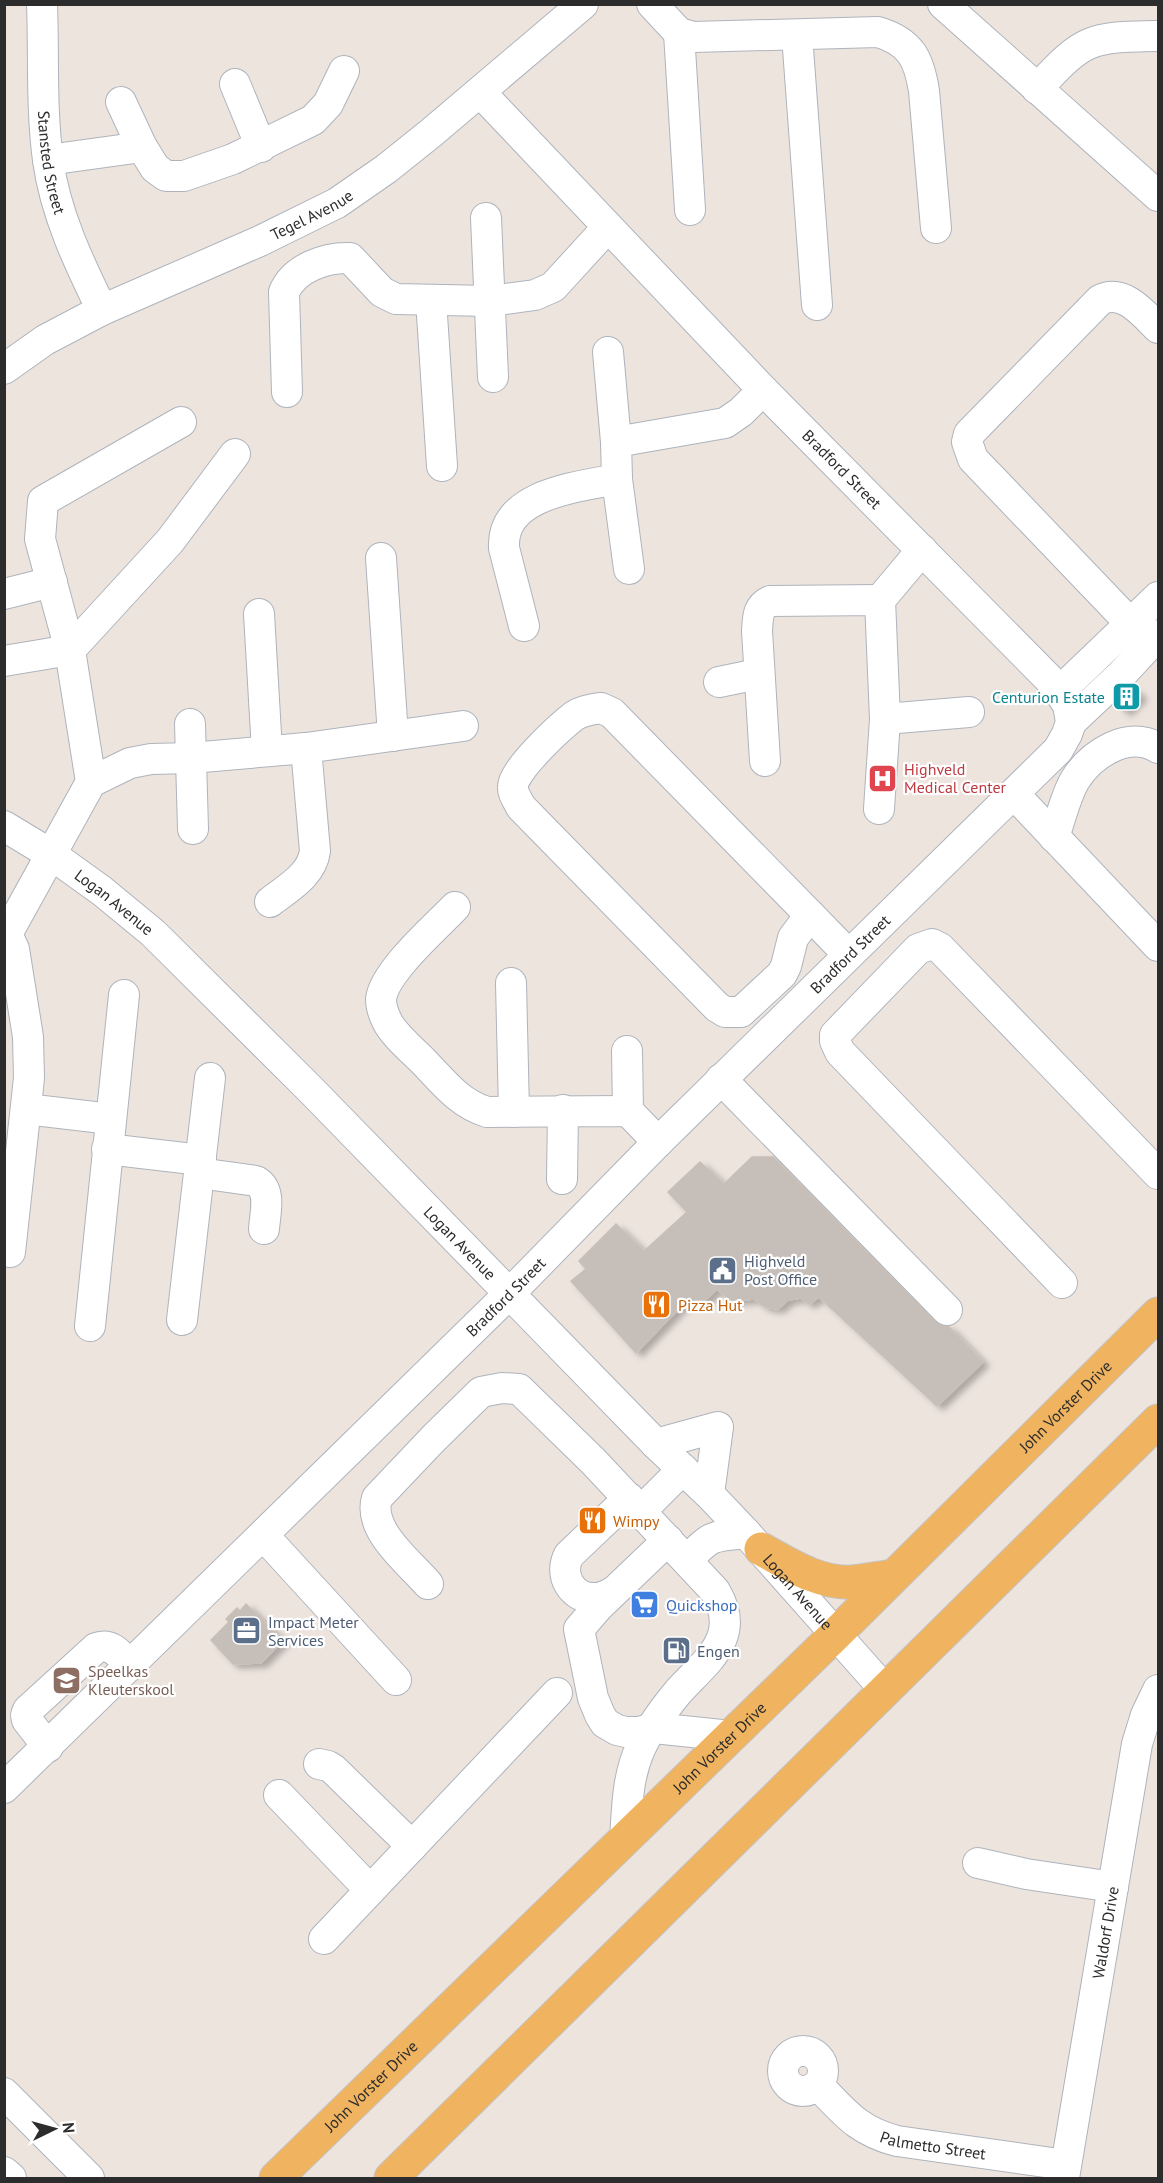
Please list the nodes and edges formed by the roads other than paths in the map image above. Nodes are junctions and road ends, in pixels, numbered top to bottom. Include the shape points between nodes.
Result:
1 (42, 4) edge
2 (583, 4) edge
3 (652, 4) edge
4 (943, 4) edge
5 (679, 33) junction
6 (798, 35) junction
7 (1158, 36) edge
8 (344, 71) dead end
9 (235, 84) dead end
10 (1037, 89) junction
11 (480, 92) junction
12 (121, 102) dead end
13 (142, 147) junction
14 (261, 147) junction
15 (48, 160) junction
16 (1158, 196) edge
17 (690, 210) dead end
18 (486, 218) dead end
19 (608, 228) junction
20 (936, 228) dead end
21 (431, 300) junction
22 (489, 301) junction
23 (816, 305) dead end
24 (102, 310) junction
25 (1158, 328) edge
26 (608, 352) dead end
27 (4, 369) edge
28 (493, 377) dead end
29 (763, 390) junction
30 (286, 392) dead end
31 (181, 422) dead end
32 (616, 442) junction
33 (236, 454) dead end
34 (442, 466) dead end
35 (616, 479) junction
36 (922, 550) junction
37 (381, 558) dead end
38 (628, 568) dead end
39 (52, 582) junction
40 (4, 594) edge
41 (1158, 597) edge
42 (880, 600) junction
43 (259, 614) dead end
44 (524, 626) dead end
45 (1146, 634) edge
46 (70, 650) junction
47 (4, 661) edge
48 (758, 674) junction
49 (719, 682) dead end
50 (1060, 691) junction
51 (969, 712) dead end
52 (885, 719) junction
53 (1071, 722) junction
54 (190, 724) dead end
55 (463, 726) dead end
56 (393, 736) junction
57 (306, 748) junction
58 (1158, 748) edge
59 (267, 751) junction
60 (191, 758) junction
61 (765, 761) dead end
62 (92, 782) junction
63 (1014, 794) junction
64 (879, 809) dead end
65 (4, 826) edge
66 (193, 830) dead end
67 (1054, 837) junction
68 (52, 855) junction
69 (270, 902) dead end
70 (455, 907) dead end
71 (810, 915) junction
72 (6, 934) edge
73 (1158, 946) edge
74 (844, 958) junction
75 (511, 983) dead end
76 (124, 995) dead end
77 (872, 995) junction
78 (627, 1051) dead end
79 (210, 1078) dead end
80 (721, 1079) junction
81 (26, 1109) junction
82 (563, 1110) junction
83 (628, 1111) junction
84 (514, 1112) junction
85 (111, 1119) junction
86 (658, 1142) junction
87 (107, 1149) junction
88 (200, 1166) junction
89 (1158, 1174) edge
90 (562, 1179) dead end
91 (264, 1229) dead end
92 (10, 1252) dead end
93 (1062, 1283) dead end
94 (509, 1294) junction
95 (947, 1310) dead end
96 (1158, 1314) edge
97 (182, 1320) dead end
98 (90, 1326) dead end
99 (399, 1401) junction
100 (1158, 1421) edge
101 (434, 1438) junction
102 (656, 1444) junction
103 (682, 1469) junction
104 (710, 1494) junction
105 (635, 1504) junction
106 (263, 1535) junction
107 (753, 1541) junction
108 (678, 1550) junction
109 (893, 1576) junction
110 (428, 1584) dead end
111 (614, 1592) junction
112 (836, 1634) junction
113 (130, 1666) junction
114 (71, 1671) junction
115 (396, 1680) dead end
116 (1158, 1690) edge
117 (885, 1691) junction
118 (47, 1693) junction
119 (557, 1693) dead end
120 (96, 1700) junction
121 (74, 1721) junction
122 (654, 1728) junction
123 (731, 1736) junction
124 (48, 1747) junction
125 (319, 1764) dead end
126 (4, 1788) edge
127 (279, 1795) dead end
128 (625, 1840) junction
129 (412, 1846) junction
130 (978, 1863) dead end
131 (1113, 1887) junction
132 (369, 1890) junction
133 (324, 1939) dead end
134 (818, 2085) dead end
135 (8, 2104) edge
136 (4, 2172) edge
137 (1065, 2172) edge
138 (11, 2178) edge
139 (89, 2178) edge
140 (276, 2178) edge
141 (390, 2178) edge

1 - 15 street, Stansted Street
2 - 11 street, Tegel Avenue
3 - 5 street
4 - 10 street
5 - 6 street via 704,38
5 - 17 street
6 - 20 street via 878,32 895,37 915,58 924,91
6 - 23 street
7 - 10 street via 1120,37 1083,45 1065,58
8 - 14 street via 328,104 313,120
9 - 14 street
10 - 16 street
11 - 19 street, Bradford Street
11 - 24 street, Tegel Avenue via 386,169 337,203
12 - 13 street
13 - 14 street via 155,168 174,177
13 - 15 street
15 - 24 street, Stansted Street via 60,213
18 - 22 street
19 - 22 street via 553,287 535,295
19 - 29 street, Bradford Street
21 - 22 street
21 - 30 street via 388,296 350,258 325,260 309,267 284,292
21 - 34 street
22 - 28 street
24 - 27 street, Tegel Avenue via 45,340
25 - 45 street via 1125,299 1108,296 1100,300 969,434 967,442 973,459
26 - 32 street
29 - 32 street via 725,423
29 - 36 street, Bradford Street
31 - 39 street via 42,501 40,539
32 - 35 street
33 - 46 street via 170,541
35 - 38 street
35 - 44 street via 550,493 513,516 507,526 504,548
36 - 42 street
36 - 50 street, Bradford Street
37 - 56 street
39 - 40 street
39 - 46 street
41 - 45 street
42 - 48 street via 765,603 758,621
42 - 52 street
43 - 59 street
45 - 50 street
45 - 53 street via 1122,674
46 - 47 street
46 - 62 street
48 - 49 street
48 - 61 street
50 - 53 street, Bradford Street
51 - 52 street
52 - 64 street
53 - 63 street, Bradford Street via 1058,750
54 - 60 street
55 - 56 street
56 - 57 street
57 - 59 street
57 - 69 street via 313,861 304,874
58 - 67 street via 1148,741 1128,741 1088,765 1075,780
59 - 60 street
60 - 62 street via 130,763
60 - 66 street
62 - 68 street
63 - 67 street
63 - 74 street, Bradford Street
65 - 68 street, Logan Avenue
67 - 73 street
68 - 72 street
68 - 94 street, Logan Avenue via 153,933
70 - 84 street via 386,986 381,998 387,1024 453,1093 476,1109
71 - 71 street via 793,938 782,974 747,1008 725,1012 521,807 513,787 516,776 575,716 595,708 606,710
71 - 74 street
72 - 81 street via 14,949 29,1047
74 - 77 street
74 - 80 street, Bradford Street
75 - 84 street
76 - 85 street
77 - 89 street via 918,949 932,944 940,948
77 - 93 street via 835,1035 840,1052
78 - 83 street
79 - 88 street
80 - 86 street, Bradford Street
80 - 95 street
81 - 85 street
81 - 92 street
82 - 83 street
82 - 84 street
82 - 90 street
83 - 86 street
85 - 87 street
86 - 94 street, Bradford Street
87 - 88 street
87 - 98 street
88 - 91 street via 256,1180 266,1188
88 - 97 street
94 - 99 street, Bradford Street
94 - 102 street, Logan Avenue
96 - 109 main road, John Vorster Drive
99 - 101 street
99 - 106 street, Bradford Street
100 - 117 main road
101 - 105 street via 481,1392 519,1389
101 - 110 street via 377,1498 375,1506 384,1535
102 - 103 street, Logan Avenue
102 - 104 street via 718,1427
103 - 104 street, Logan Avenue
103 - 105 street
104 - 107 street, Logan Avenue
105 - 108 street
105 - 111 street via 564,1563 567,1581 580,1594 592,1598
106 - 113 street, Bradford Street
106 - 115 street
107 - 108 street via 712,1537
107 - 109 main road via 809,1575 830,1581
107 - 112 street, Logan Avenue
108 - 111 street
108 - 122 street via 720,1599 725,1627 714,1654 664,1709
109 - 112 main road, John Vorster Drive
111 - 122 street via 579,1629 593,1698 605,1723 617,1730 639,1732
112 - 117 street, Logan Avenue
112 - 123 main road, John Vorster Drive
113 - 114 street via 114,1649 103,1645
113 - 120 street, Bradford Street
114 - 118 street
114 - 120 street
116 - 131 street, Waldorf Drive via 1137,1744
117 - 141 main road
118 - 121 street
118 - 124 street via 26,1715
119 - 129 street
120 - 121 street, Bradford Street
121 - 124 street, Bradford Street
122 - 123 street
122 - 128 street via 641,1748 629,1783
123 - 128 main road, John Vorster Drive
124 - 126 street, Bradford Street
125 - 129 street via 333,1769
127 - 132 street
128 - 140 main road, John Vorster Drive
129 - 132 street
130 - 131 street
131 - 137 street, Waldorf Drive
132 - 133 street
134 - 137 street, Palmetto Street via 849,2117 876,2136
135 - 139 street
136 - 138 street

